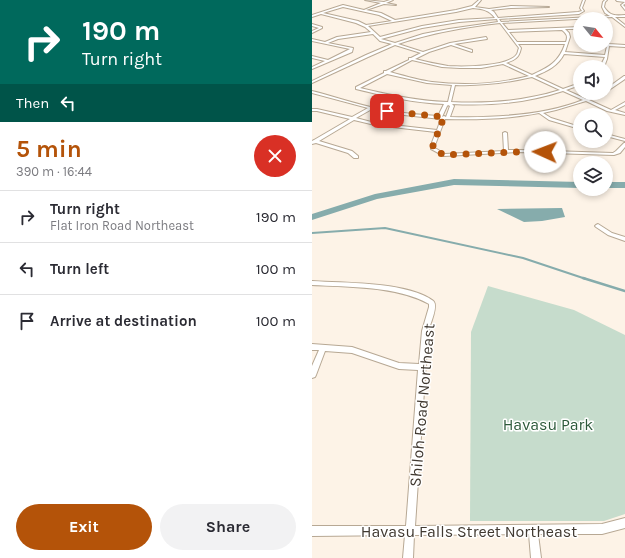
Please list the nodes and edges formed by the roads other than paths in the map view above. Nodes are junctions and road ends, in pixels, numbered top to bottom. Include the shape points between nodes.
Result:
1 (366, 0) edge
2 (392, 0) edge
3 (480, 0) edge
4 (550, 0) edge
5 (584, 0) edge
6 (606, 0) edge
7 (617, 0) edge
8 (625, 2) edge
9 (384, 3) junction
10 (395, 5) dead end
11 (473, 6) junction
12 (548, 7) junction
13 (625, 8) edge
14 (364, 10) junction
15 (489, 10) junction
16 (320, 13) junction
17 (552, 14) junction
18 (312, 16) edge
19 (423, 16) junction
20 (625, 17) edge
21 (496, 18) junction
22 (614, 18) junction
23 (428, 19) dead end
24 (573, 20) edge
25 (394, 21) junction
26 (434, 21) dead end
27 (439, 24) junction
28 (501, 24) junction
29 (312, 25) edge
30 (366, 26) junction
31 (625, 26) edge
32 (562, 28) junction
33 (573, 28) edge
34 (507, 31) junction
35 (312, 32) edge
36 (373, 33) junction
37 (380, 38) junction
38 (486, 38) dead end
39 (312, 40) edge
40 (324, 43) junction
41 (517, 43) junction
42 (567, 43) junction
43 (398, 44) junction
44 (450, 44) junction
45 (613, 44) edge
46 (625, 45) edge
47 (428, 51) junction
48 (471, 51) dead end
49 (606, 52) edge
50 (423, 53) junction
51 (563, 53) junction
52 (606, 56) junction
53 (312, 57) edge
54 (410, 59) junction
55 (605, 60) edge
56 (329, 61) junction
57 (503, 63) junction
58 (312, 68) edge
59 (385, 72) junction
60 (530, 76) junction
61 (625, 77) edge
62 (623, 81) edge
63 (312, 82) edge
64 (454, 84) junction
65 (312, 86) edge
66 (573, 86) edge
67 (613, 87) edge
68 (563, 90) junction
69 (312, 92) edge
70 (573, 94) edge
71 (587, 100) joint
72 (582, 101) junction
73 (625, 103) edge
74 (449, 104) junction
75 (370, 108) junction
76 (602, 108) edge
77 (604, 108) edge
78 (312, 110) edge
79 (613, 110) edge
80 (613, 111) edge
81 (540, 112) junction
82 (625, 114) edge
83 (444, 117) junction
84 (352, 120) junction
85 (573, 126) edge
86 (438, 131) junction
87 (505, 133) dead end
88 (613, 137) edge
89 (625, 140) edge
90 (313, 142) edge
91 (625, 144) edge
92 (506, 152) junction
93 (356, 157) dead end
94 (598, 226) dead end
95 (625, 239) edge
96 (312, 283) edge
97 (312, 347) edge
98 (323, 348) junction
99 (423, 367) junction
100 (312, 375) edge
101 (625, 523) edge
102 (533, 530) junction
103 (312, 531) edge
104 (410, 531) junction
105 (408, 558) edge
106 (536, 558) edge

1 - 9 street
2 - 9 street
3 - 11 street
4 - 12 street
5 - 17 street via 581,5 582,12
6 - 22 street via 603,7
7 - 8 street
8 - 13 street via 622,5
9 - 10 street
9 - 14 street
11 - 15 street
11 - 19 street
12 - 15 street
12 - 17 street
14 - 16 street via 339,6
14 - 25 street
15 - 21 street
16 - 18 street
16 - 30 street
17 - 21 street
19 - 23 street
19 - 25 street
20 - 22 street
21 - 27 street
21 - 28 street
22 - 28 street
22 - 31 street
24 - 28 street
25 - 30 street
26 - 27 street
27 - 37 street
28 - 34 street
28 - 43 street via 449,31
29 - 35 street via 321,28
30 - 36 street
32 - 33 street
32 - 34 street
32 - 42 street via 568,34
34 - 41 street
36 - 37 street
36 - 40 street via 337,38
37 - 43 street
38 - 44 street
39 - 40 street
40 - 56 street via 352,49
41 - 42 street
41 - 57 street via 519,54
42 - 51 street
43 - 47 street
43 - 50 street
43 - 63 street
43 - 65 street
44 - 47 street
44 - 48 street
45 - 46 street
47 - 50 street
49 - 52 street
50 - 54 street
51 - 52 street
51 - 60 street via 552,66
52 - 55 street
53 - 56 street
54 - 57 street via 454,67 482,67
54 - 59 street
56 - 58 street
57 - 60 street
59 - 64 street via 418,80
59 - 74 street via 358,88 400,99
60 - 64 street via 493,83
60 - 68 street
61 - 62 street
62 - 67 street
64 - 74 street
66 - 68 street
68 - 70 street
68 - 72 street via 564,93
68 - 74 street via 511,101
69 - 75 street
71 - 72 street
71 - 77 street
72 - 76 street
72 - 81 street
73 - 79 street
74 - 83 street via 445,105
74 - 83 street via 452,106
75 - 83 street
75 - 84 street
78 - 84 street
80 - 82 street
81 - 83 street via 494,117
81 - 85 street via 550,119
83 - 86 street
84 - 86 street
84 - 90 street
86 - 92 street via 433,149 444,155
87 - 92 street
88 - 89 street
90 - 93 street via 350,152
91 - 92 street via 614,154
94 - 95 street via 610,234
96 - 99 street, Shiloh Road Northeast via 392,289 427,298 432,303 433,310 425,331
97 - 98 street
98 - 99 street via 352,350 399,366
98 - 100 street
99 - 104 street, Shiloh Road Northeast
101 - 102 street, Havasu Falls Street Northeast via 602,530
102 - 104 street, Havasu Falls Street Northeast
102 - 106 street
103 - 104 street, Havasu Falls Street Northeast
104 - 105 street, Shiloh Road Northeast

